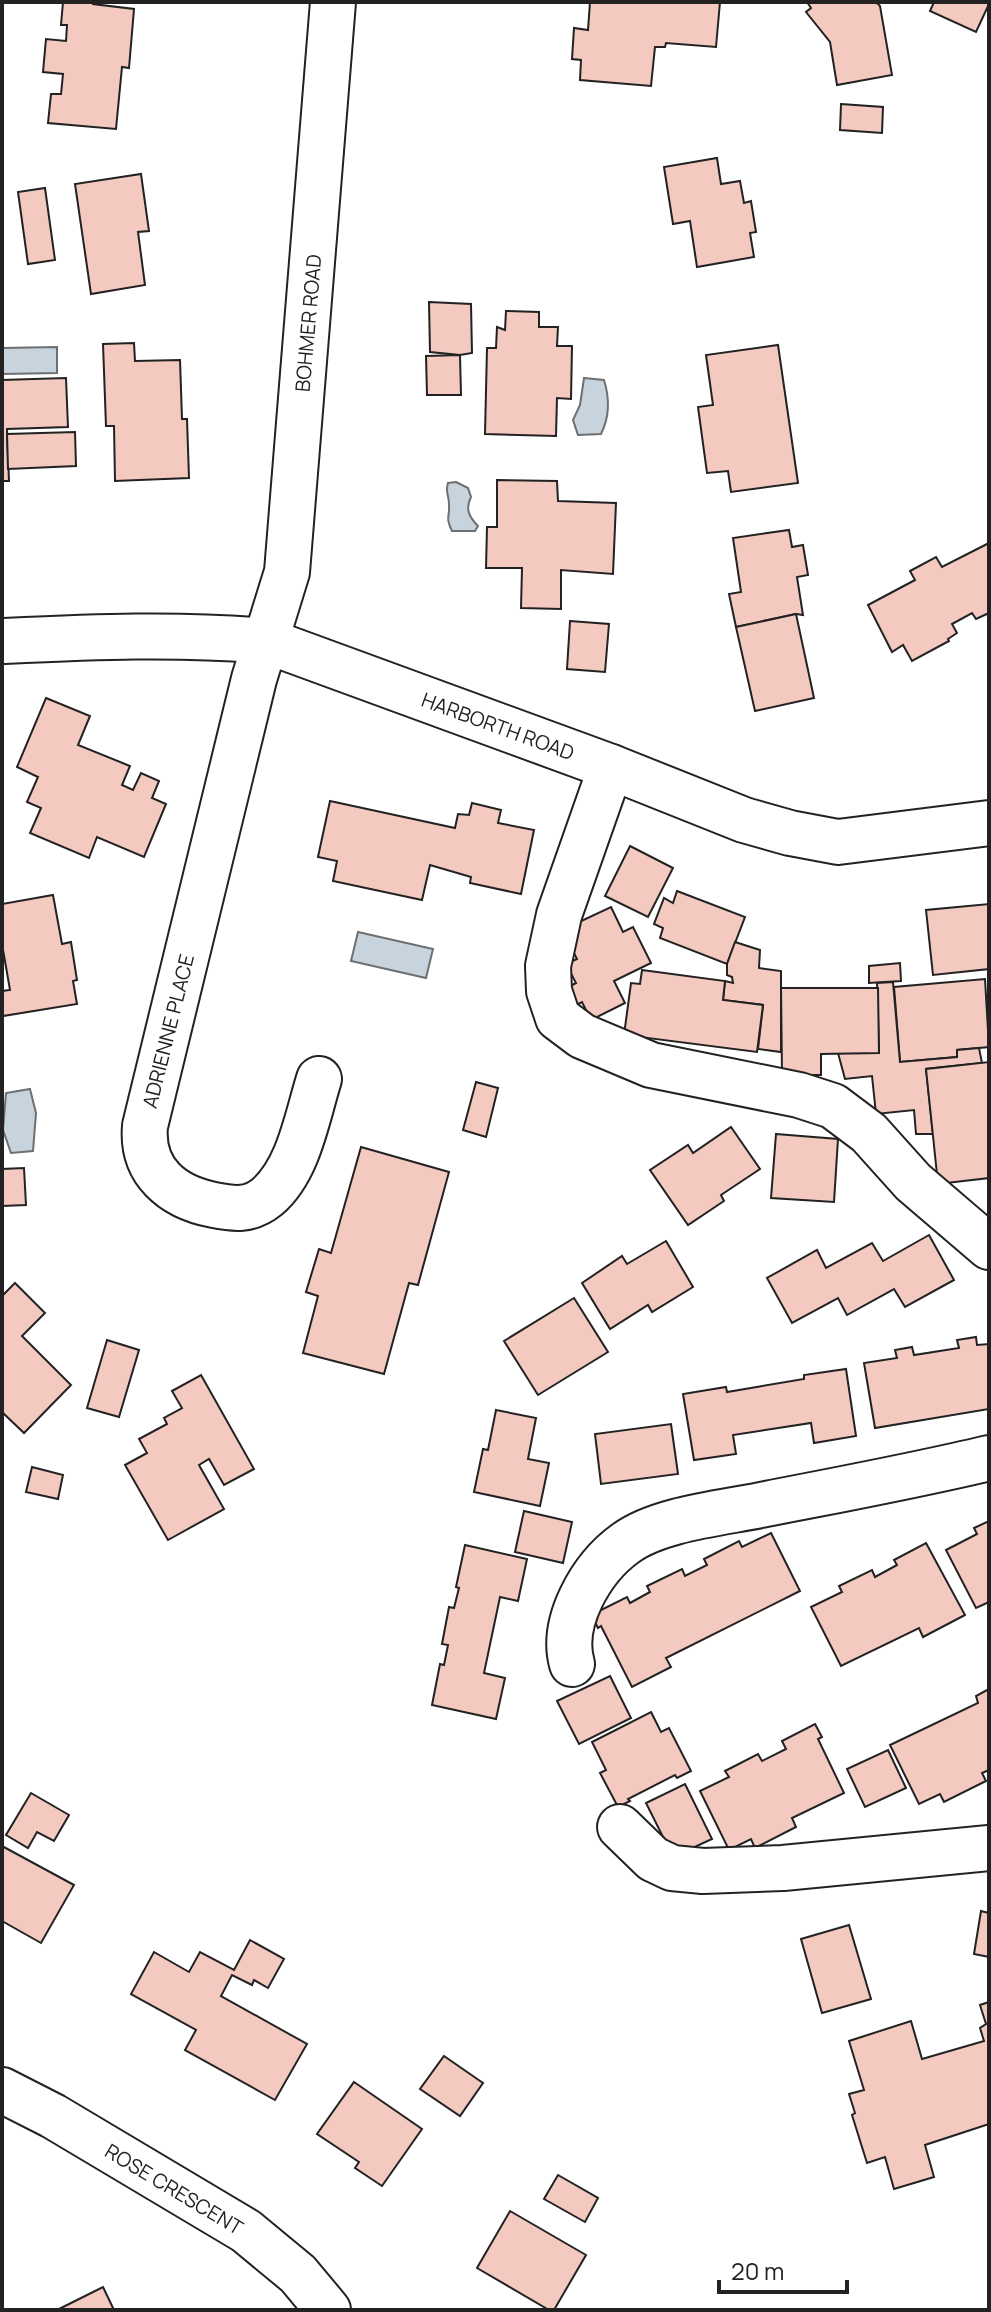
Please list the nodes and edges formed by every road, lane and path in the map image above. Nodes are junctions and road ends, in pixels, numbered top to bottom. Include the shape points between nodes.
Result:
1 (333, 2) edge
2 (2, 641) edge
3 (267, 641) junction
4 (611, 767) junction
5 (989, 823) edge
6 (319, 1079) dead end
7 (989, 1247) edge
8 (989, 1458) edge
9 (572, 1664) dead end
10 (620, 1827) dead end
11 (989, 1848) edge
12 (2, 2090) edge
13 (328, 2310) edge

1 - 3 street, BOHMER ROAD via 287,572
2 - 3 street, HARBORTH ROAD via 212,636
3 - 4 street, HARBORTH ROAD
3 - 6 street, ADRIENNE PLACE via 145,1126 143,1144 152,1166 172,1189 196,1202 239,1210 266,1198 291,1167
4 - 5 street, HARBORTH ROAD via 744,820 838,842
4 - 7 street via 559,915 548,966 558,1018 582,1036 651,1065 833,1106 869,1133 913,1182
8 - 9 street via 672,1523 627,1542 585,1589 571,1620
10 - 11 street via 653,1859 672,1868 703,1871
12 - 13 street, ROSE CRESCENT via 246,2231 298,2274

